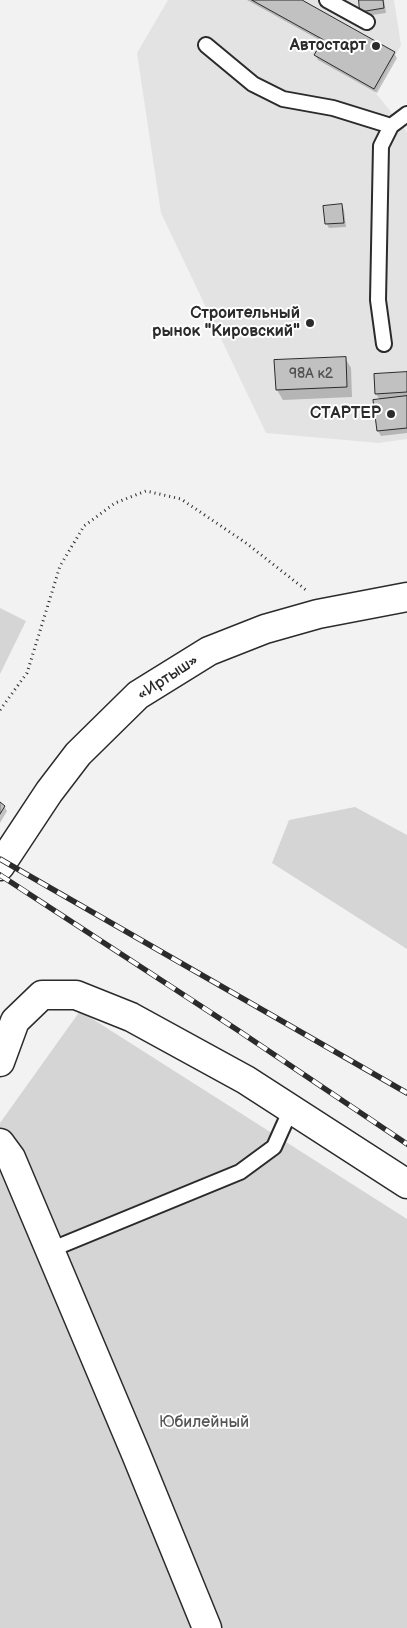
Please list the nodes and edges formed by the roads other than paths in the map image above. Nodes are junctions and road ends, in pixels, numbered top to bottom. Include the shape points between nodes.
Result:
1 (328, 0) edge
2 (348, 6) edge
3 (367, 22) dead end
4 (206, 45) dead end
5 (407, 114) edge
6 (391, 126) junction
7 (384, 344) dead end
8 (407, 586) edge
9 (407, 597) edge
10 (349, 608) junction
11 (407, 614) edge
12 (0, 866) edge
13 (0, 1062) edge
14 (291, 1109) junction
15 (0, 1143) edge
16 (407, 1184) edge
17 (50, 1250) junction
18 (207, 1628) edge

1 - 2 lane
2 - 3 lane
4 - 6 lane via 253,84 283,99 333,108
5 - 6 lane
6 - 7 lane via 381,146 378,300
8 - 10 street
9 - 10 street, «Иртыш»
10 - 11 street
10 - 12 street, «Иртыш» via 264,629 209,651 138,695 78,754
13 - 14 street via 14,1021 42,995 76,995 131,1017 246,1080
14 - 16 street
14 - 17 lane via 274,1147 240,1172
15 - 17 street via 11,1158
17 - 18 street

